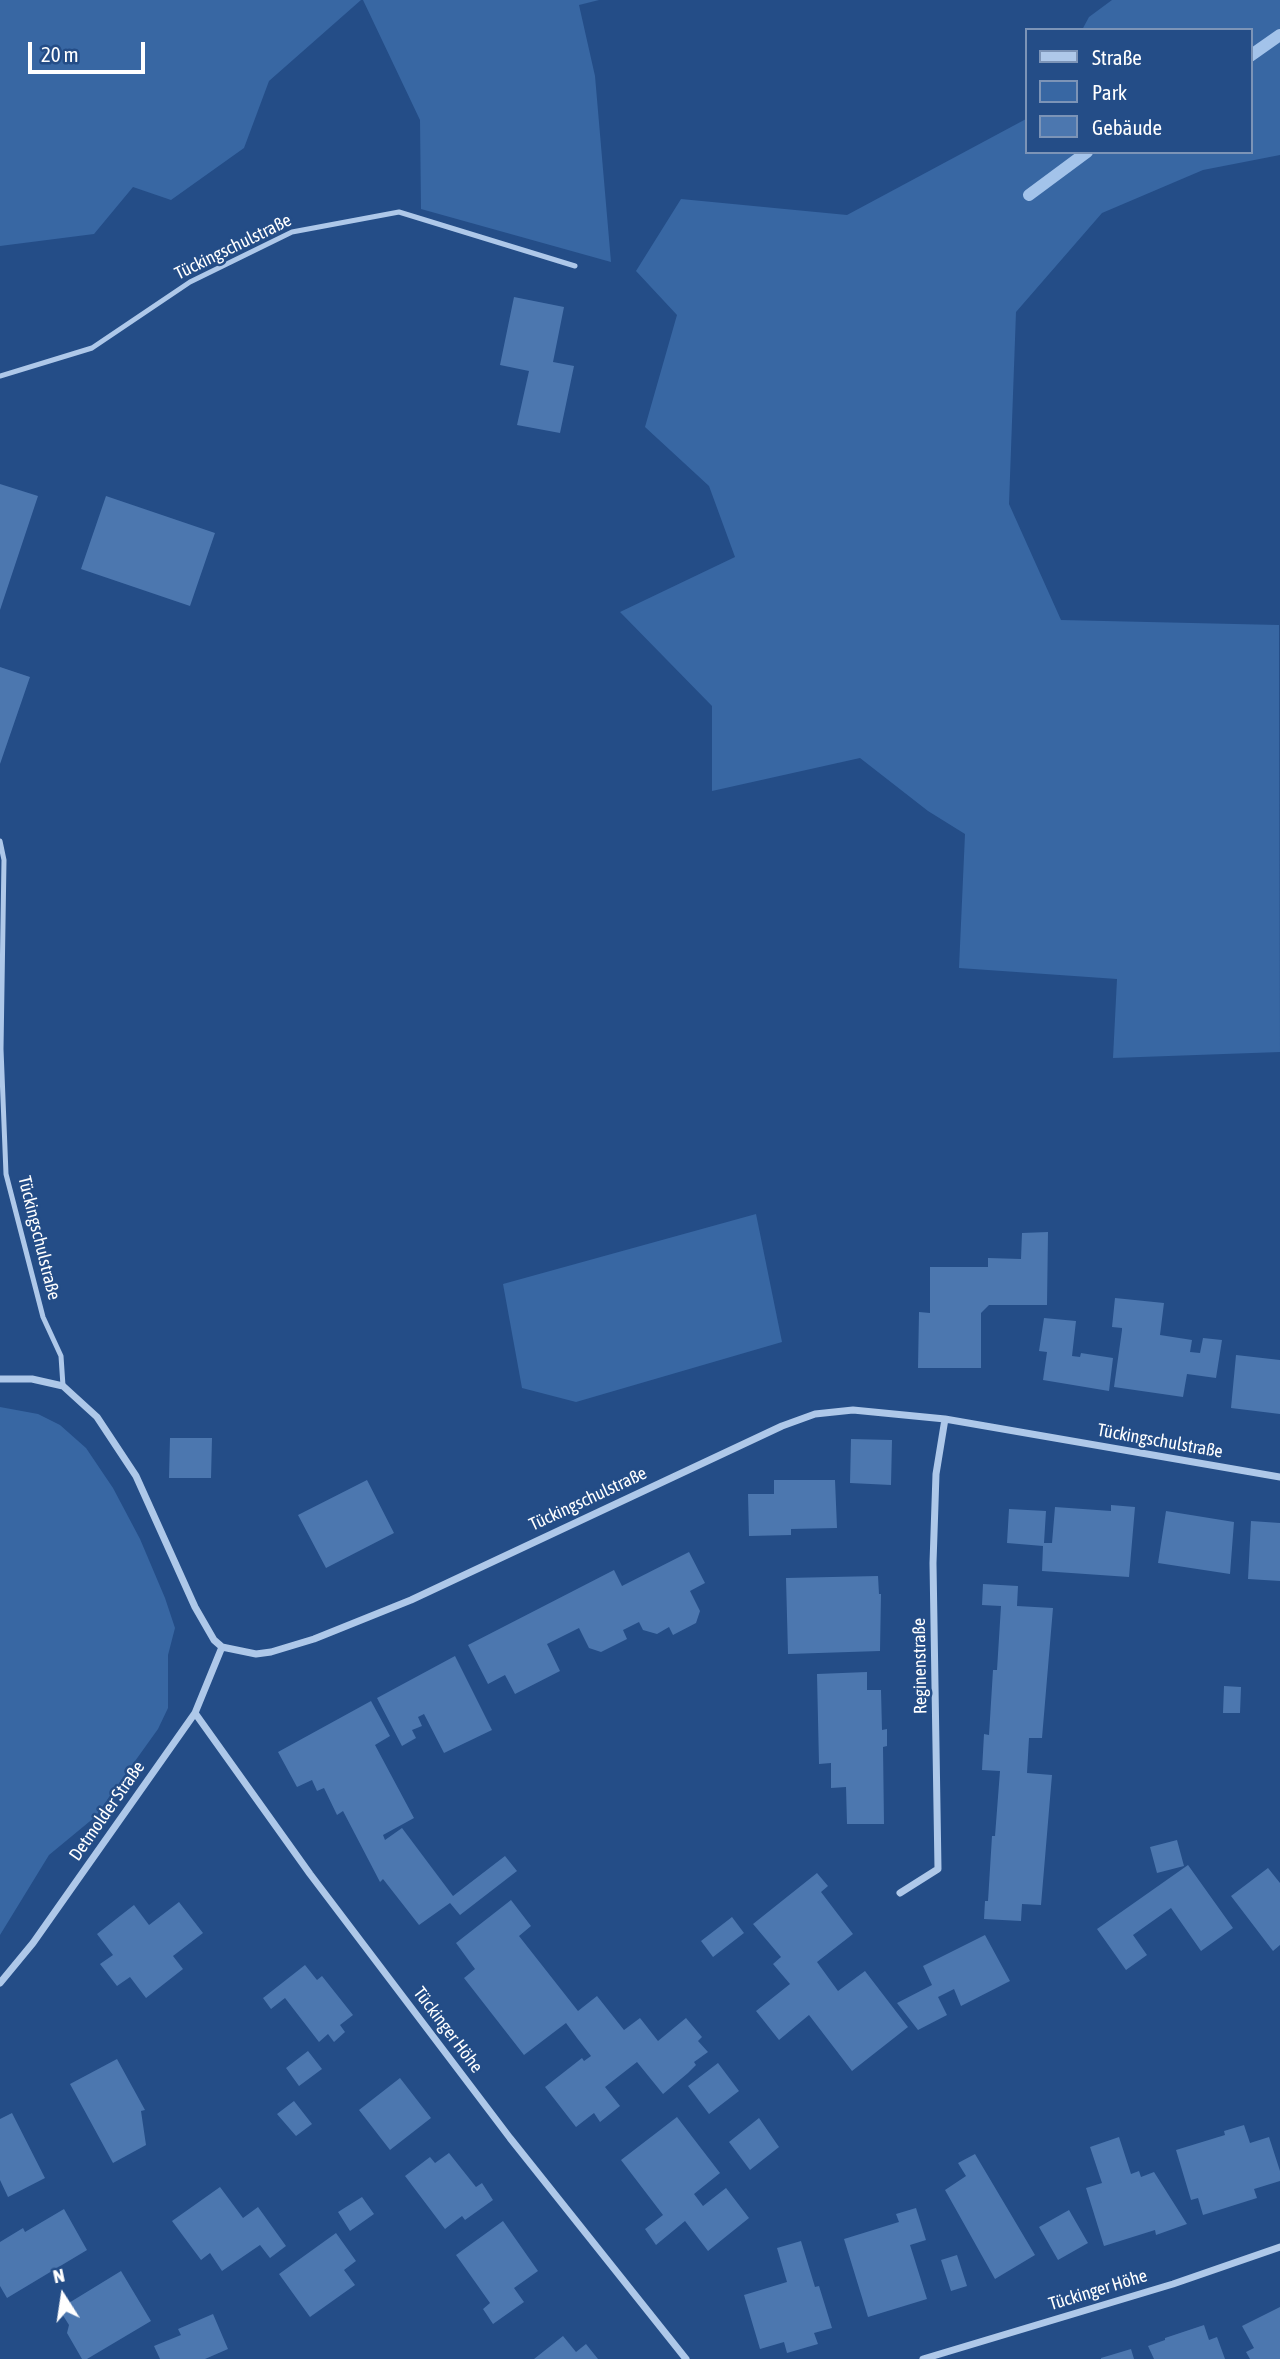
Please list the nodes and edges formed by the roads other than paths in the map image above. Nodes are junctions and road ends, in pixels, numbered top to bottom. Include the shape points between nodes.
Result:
1 (575, 266) dead end
2 (0, 376) edge
3 (0, 841) edge
4 (0, 1379) edge
5 (63, 1386) junction
6 (946, 1419) junction
7 (1280, 1478) edge
8 (222, 1647) junction
9 (195, 1713) junction
10 (900, 1893) dead end
11 (0, 1983) edge
12 (1280, 2247) edge
13 (686, 2359) edge
14 (923, 2359) edge

1 - 2 lane, Tückingschulstraße via 398,212 292,232 190,282 93,348
3 - 5 lane, Tückingschulstraße via 5,860 1,1049 6,1174 43,1317 61,1356
4 - 5 street via 32,1379
5 - 8 street via 97,1416 136,1476 195,1607
6 - 7 street, Tückingschulstraße
6 - 8 street, Tückingschulstraße via 853,1410 815,1414 411,1600 314,1639 271,1653
6 - 10 street, Reginenstraße via 936,1474 933,1563 938,1869
8 - 9 street, Detmolder Straße
9 - 11 street, Detmolder Straße
9 - 13 street, Tückinger Höhe via 485,2105
12 - 14 street, Tückinger Höhe

